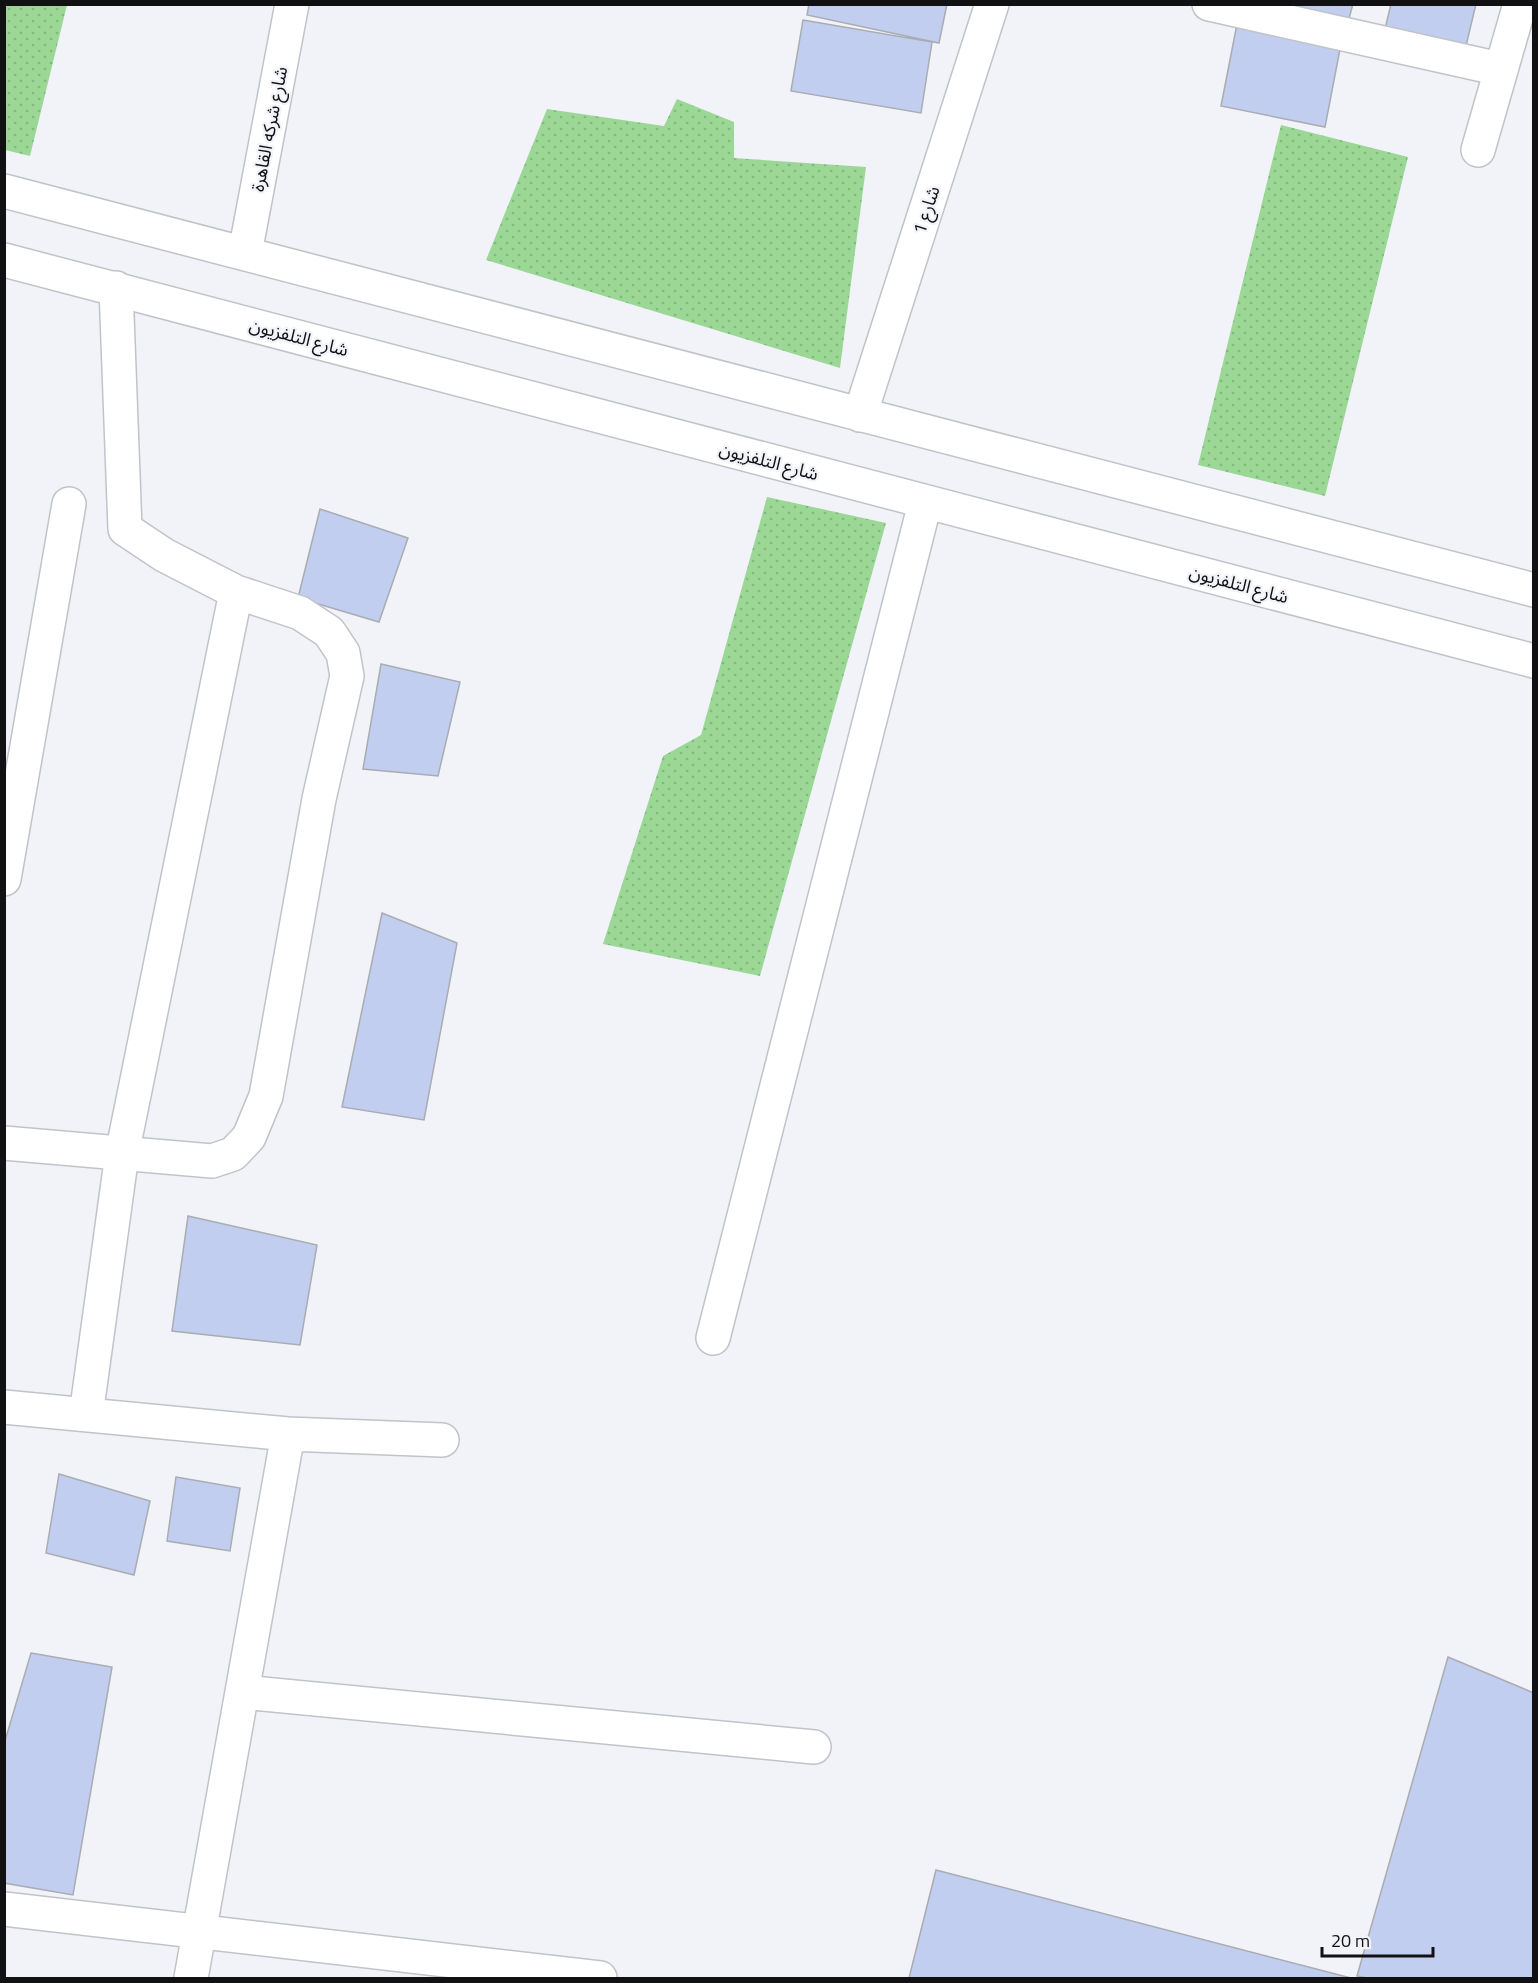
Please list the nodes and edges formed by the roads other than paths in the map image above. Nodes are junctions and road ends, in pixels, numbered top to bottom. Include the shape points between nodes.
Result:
1 (292, 4) edge
2 (992, 4) edge
3 (1209, 4) edge
4 (1521, 4) edge
5 (1500, 69) junction
6 (1478, 150) dead end
7 (4, 191) edge
8 (245, 253) junction
9 (4, 260) edge
10 (116, 288) junction
11 (860, 415) junction
12 (925, 503) junction
13 (69, 504) dead end
14 (1533, 590) edge
15 (236, 592) junction
16 (1533, 661) edge
17 (4, 879) edge
18 (4, 1143) edge
19 (122, 1154) junction
20 (713, 1338) dead end
21 (4, 1407) edge
22 (86, 1415) junction
23 (288, 1434) junction
24 (441, 1440) dead end
25 (242, 1692) junction
26 (814, 1747) dead end
27 (4, 1909) edge
28 (199, 1931) junction
29 (191, 1978) edge
30 (600, 1978) edge

1 - 8 street, شارع شركه القاهرة
2 - 11 street, شارع 1
3 - 5 street
4 - 5 street
5 - 6 street
7 - 8 street
8 - 11 street
9 - 10 street, شارع التلفزيون
10 - 12 street, شارع التلفزيون
10 - 15 street via 125,529 164,555
11 - 14 street
12 - 16 street, شارع التلفزيون
12 - 20 street
13 - 17 street
15 - 19 street
15 - 19 street via 300,613 329,632 343,653 347,676 319,799 266,1096 249,1137 233,1154 212,1161
18 - 19 street
19 - 22 street
21 - 22 street
22 - 23 street
23 - 24 street
23 - 25 street
25 - 26 street
25 - 28 street
27 - 28 street
28 - 29 street
28 - 30 street

